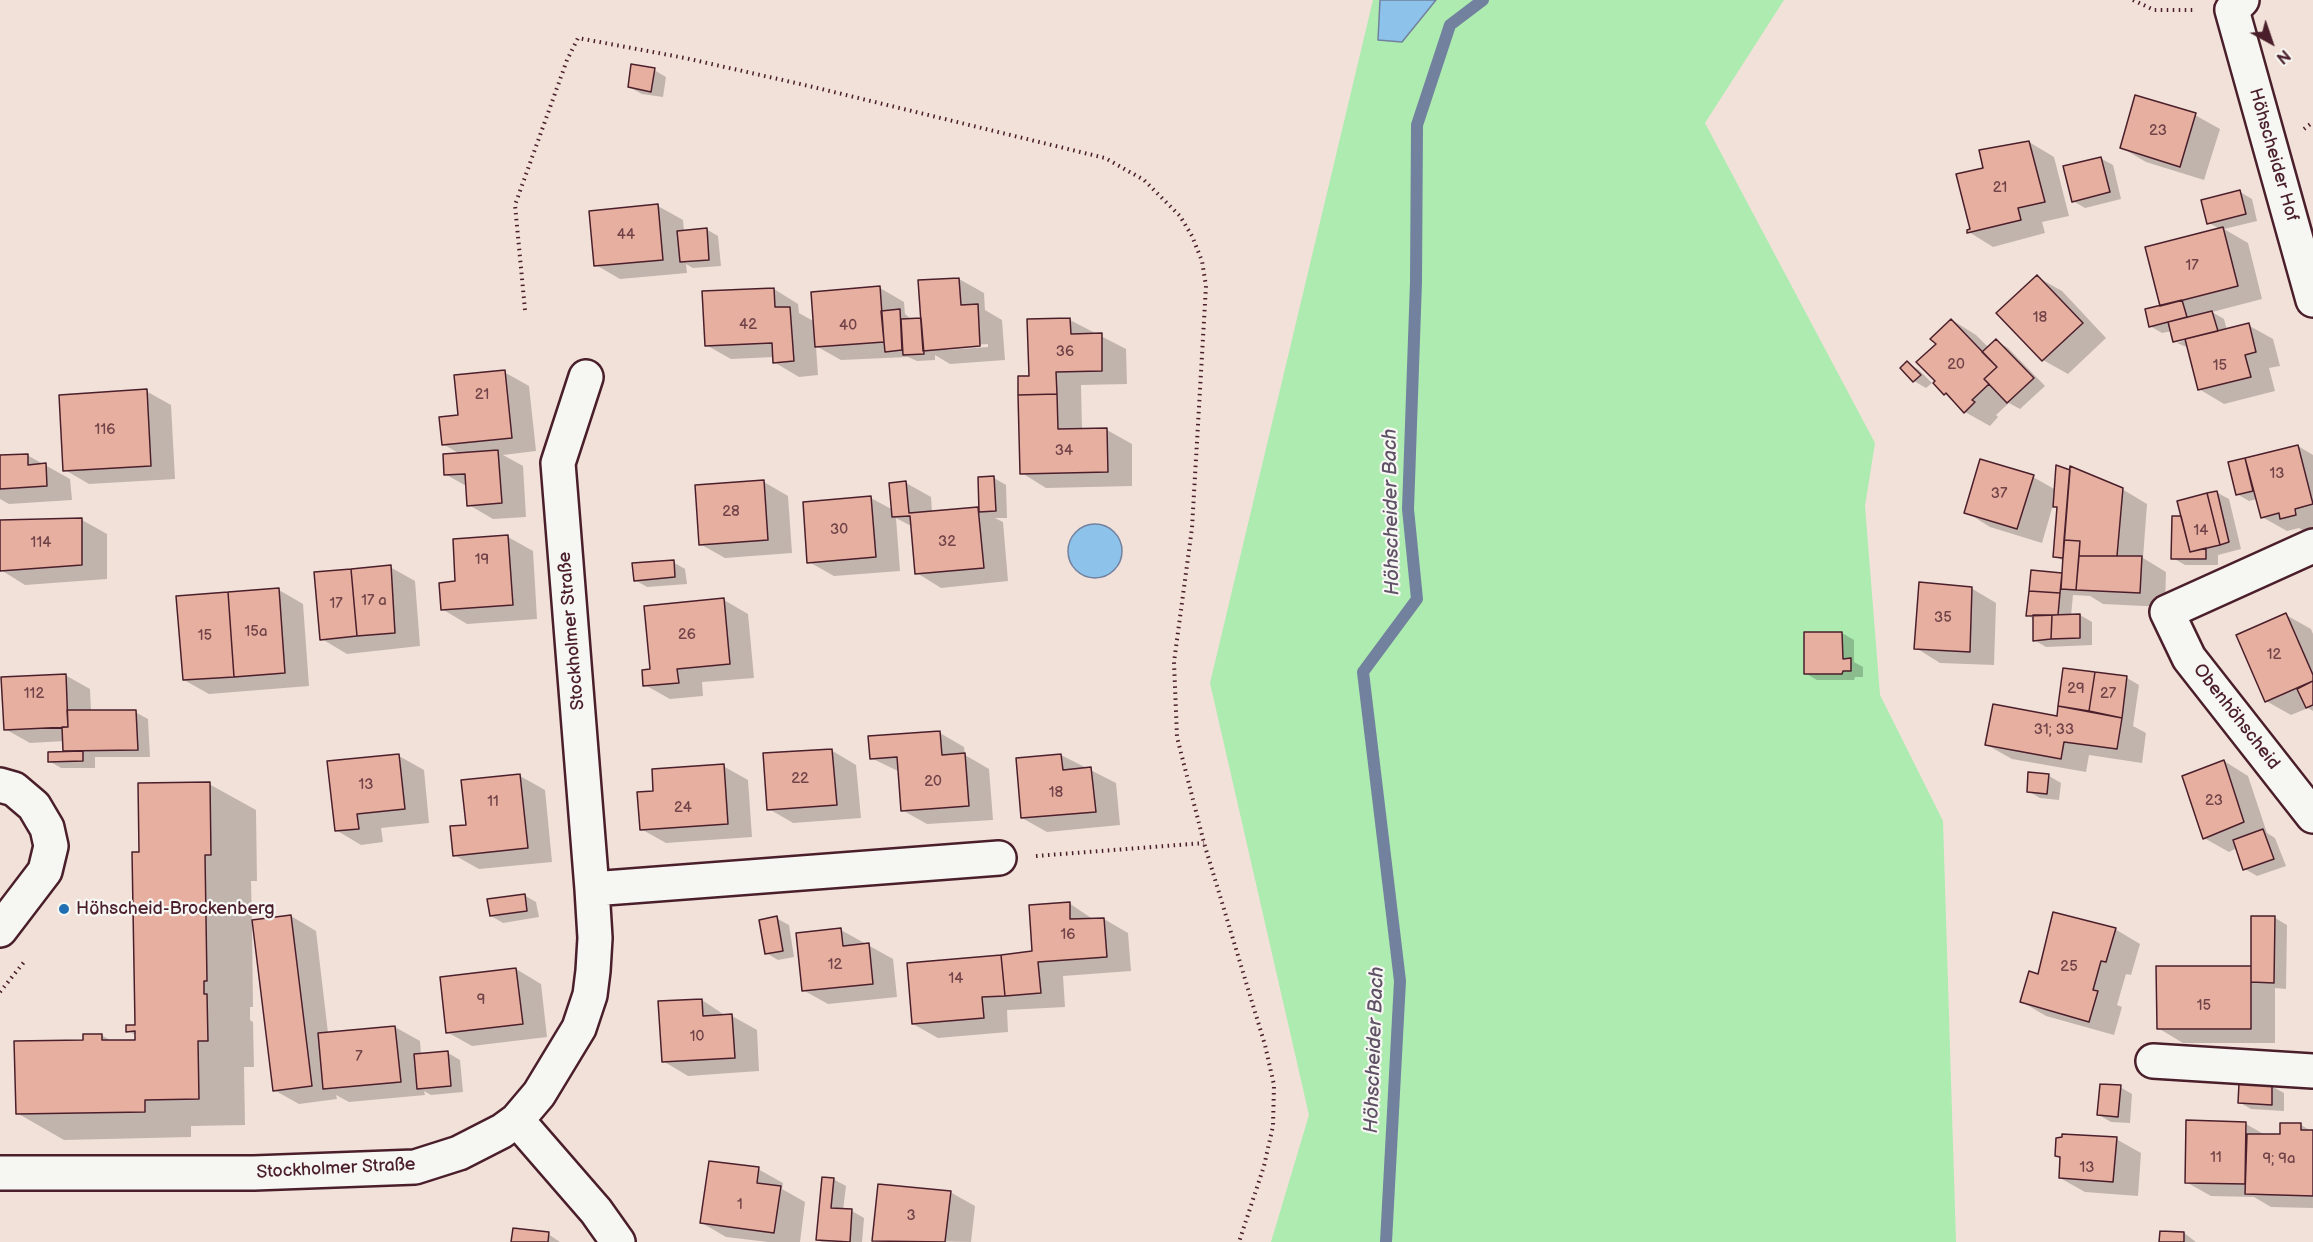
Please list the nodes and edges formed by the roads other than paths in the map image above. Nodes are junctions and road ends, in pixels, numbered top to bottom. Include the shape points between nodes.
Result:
1 (2237, 5) edge
2 (2313, 300) edge
3 (586, 377) dead end
4 (2313, 546) edge
5 (0, 785) edge
6 (2313, 816) edge
7 (999, 858) road end
8 (592, 889) junction
9 (0, 930) edge
10 (2153, 1061) dead end
11 (2313, 1071) edge
12 (517, 1120) junction
13 (0, 1173) edge
14 (618, 1242) edge

1 - 2 street, Höhscheider Hof
3 - 8 street, Stockholmer Straße via 558,463
4 - 6 street, Obenhöhscheid via 2156,623 2190,658
5 - 9 street via 14,789 34,807 47,828 51,846 45,871
7 - 8 street
8 - 12 street, Stockholmer Straße via 595,938 586,1010 554,1073
10 - 11 street
12 - 13 street, Stockholmer Straße via 459,1153 398,1169
12 - 14 street

